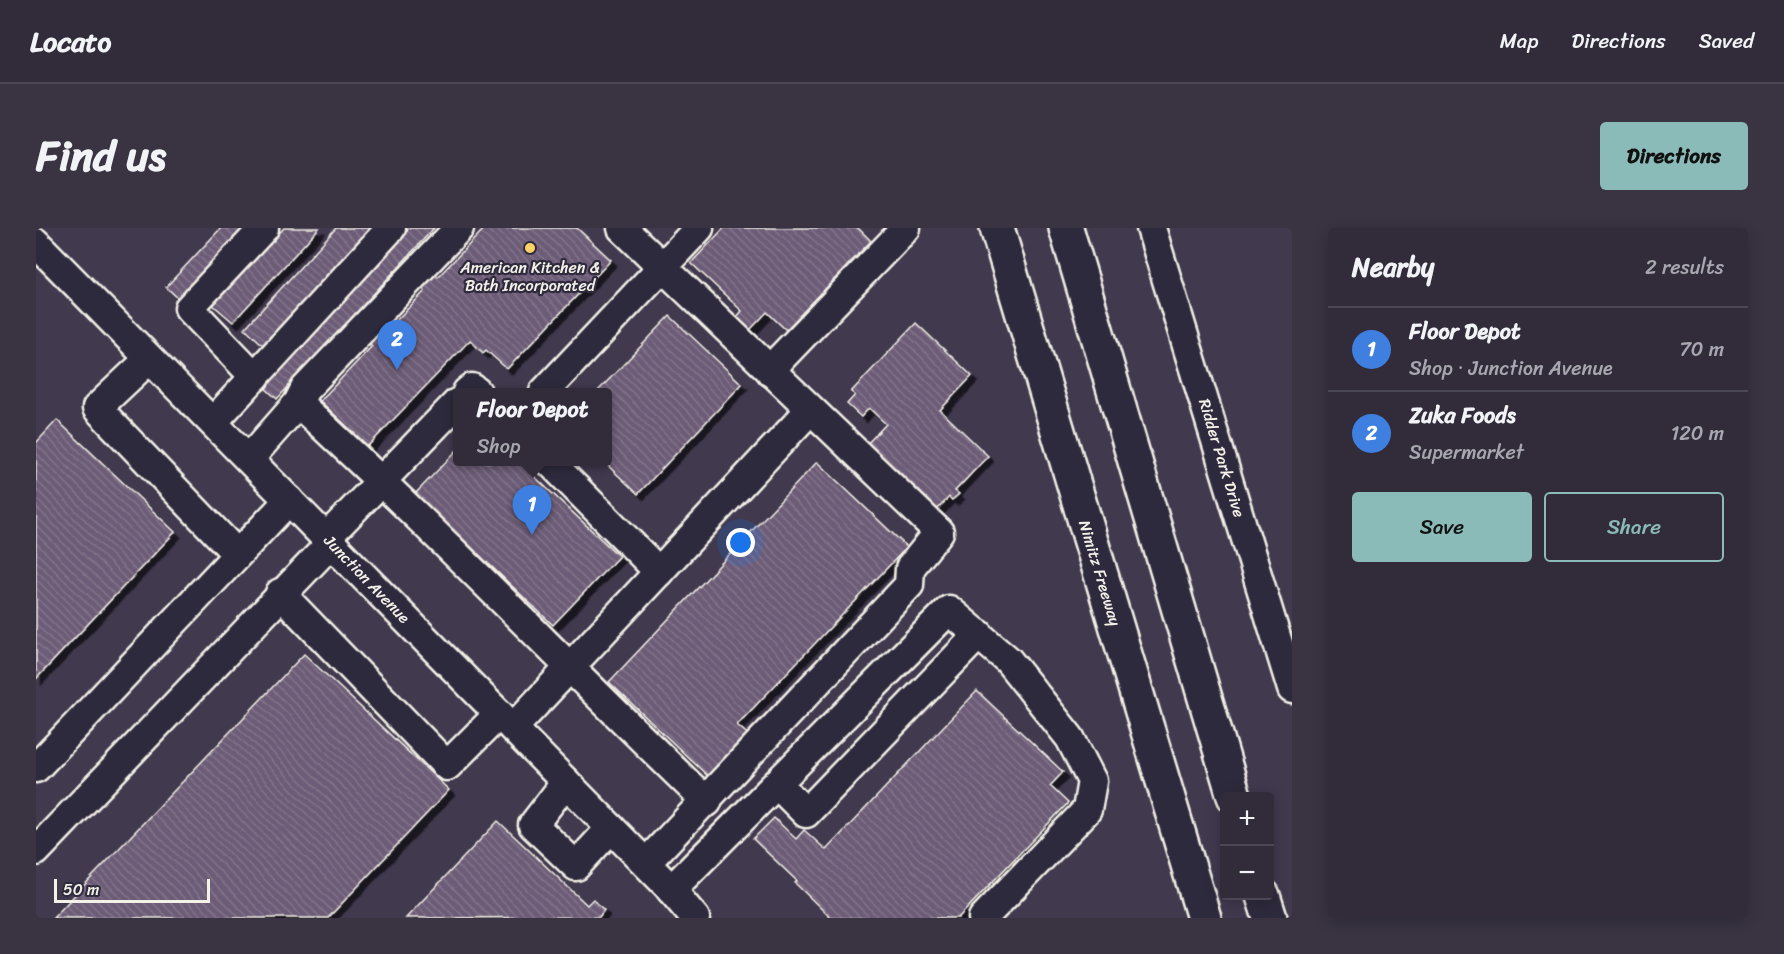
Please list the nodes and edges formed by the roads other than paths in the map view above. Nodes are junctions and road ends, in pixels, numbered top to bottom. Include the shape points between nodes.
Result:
1 (264, 228) edge
2 (391, 228) edge
3 (459, 228) edge
4 (622, 228) edge
5 (699, 228) edge
6 (906, 228) edge
7 (996, 228) edge
8 (1066, 228) edge
9 (1152, 228) edge
10 (36, 243) edge
11 (662, 266) junction
12 (149, 359) junction
13 (771, 372) junction
14 (255, 376) junction
15 (549, 388) edge
16 (298, 403) junction
17 (453, 407) edge
18 (810, 410) junction
19 (213, 422) junction
20 (249, 459) junction
21 (554, 466) edge
22 (382, 481) junction
23 (289, 500) junction
24 (329, 541) junction
25 (237, 554) junction
26 (659, 572) junction
27 (280, 593) junction
28 (978, 634) junction
29 (569, 669) junction
30 (1292, 689) edge
31 (506, 721) junction
32 (36, 768) edge
33 (566, 782) junction
34 (777, 784) junction
35 (1233, 792) edge
36 (707, 801) junction
37 (611, 828) junction
38 (36, 851) edge
39 (646, 863) junction
40 (671, 890) junction
41 (1264, 900) edge
42 (695, 918) edge
43 (982, 918) edge
44 (1204, 918) edge
45 (1270, 918) edge

1 - 14 street via 189,308
2 - 14 street
3 - 16 street via 305,389
4 - 11 street
5 - 11 street
6 - 13 street
7 - 44 highway, Nimitz Freeway
8 - 35 highway
9 - 30 street, Ridder Park Drive
10 - 12 street, Junction Avenue
11 - 13 street
11 - 15 street
12 - 19 street, Junction Avenue
12 - 25 street via 98,408
13 - 18 street
14 - 19 street
16 - 20 street
16 - 22 street
17 - 22 street
18 - 26 street
18 - 36 street via 939,532 910,568 909,585
19 - 20 street, Junction Avenue
20 - 23 street, Junction Avenue
21 - 26 street
22 - 24 street
22 - 29 street
23 - 24 street, Junction Avenue
23 - 25 street
24 - 27 street
24 - 31 street, Junction Avenue
25 - 32 street
26 - 29 street
27 - 31 street via 447,766
27 - 38 street
28 - 34 street via 949,610
28 - 34 street via 806,813
28 - 43 street via 1008,660 1070,738 1092,781 1087,810
29 - 31 street
29 - 36 street
31 - 33 street, Junction Avenue
33 - 37 street, Junction Avenue
33 - 37 street via 533,825 576,866
34 - 40 street
36 - 39 street
37 - 39 street, Junction Avenue
39 - 40 street, Junction Avenue
40 - 42 street, Junction Avenue
41 - 45 highway

